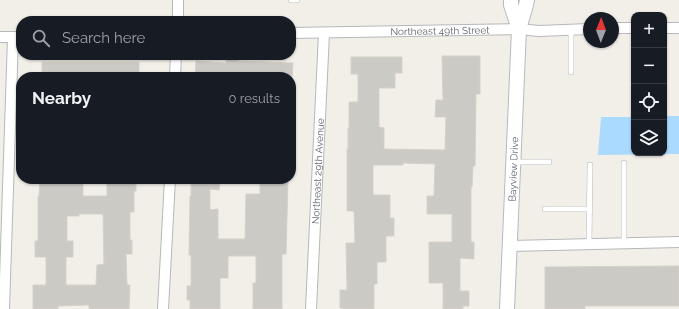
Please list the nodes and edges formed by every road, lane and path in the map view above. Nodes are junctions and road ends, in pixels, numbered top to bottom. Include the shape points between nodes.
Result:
1 (178, 0) edge
2 (291, 0) edge
3 (297, 0) edge
4 (511, 0) edge
5 (527, 0) edge
6 (178, 16) edge
7 (583, 28) edge
8 (619, 28) edge
9 (631, 28) edge
10 (667, 28) edge
11 (679, 28) edge
12 (519, 29) junction
13 (571, 29) junction
14 (296, 33) edge
15 (324, 33) junction
16 (0, 37) edge
17 (16, 37) edge
18 (16, 58) edge
19 (176, 60) edge
20 (175, 72) edge
21 (571, 72) dead end
22 (514, 162) junction
23 (549, 162) dead end
24 (624, 163) dead end
25 (590, 165) dead end
26 (170, 184) edge
27 (545, 209) dead end
28 (589, 209) junction
29 (679, 242) edge
30 (624, 243) junction
31 (589, 244) junction
32 (510, 246) junction
33 (4, 309) edge
34 (163, 309) edge
35 (311, 309) edge
36 (507, 309) edge

1 - 6 street
2 - 3 lane
4 - 12 street, Bayview Drive
5 - 12 street, Bayview Drive
7 - 13 street, Northeast 49th Street
8 - 9 street
10 - 11 street
12 - 13 street, Northeast 49th Street
12 - 15 street, Northeast 49th Street
12 - 22 street, Bayview Drive
13 - 21 lane
14 - 15 street, Northeast 49th Street
15 - 35 street, Northeast 29th Avenue
16 - 17 street
18 - 33 street
19 - 20 street
22 - 23 lane
22 - 32 street, Bayview Drive
24 - 30 lane
25 - 28 lane
26 - 34 street
27 - 28 lane
28 - 31 lane
29 - 30 street
30 - 31 street
31 - 32 street
32 - 36 street, Bayview Drive

